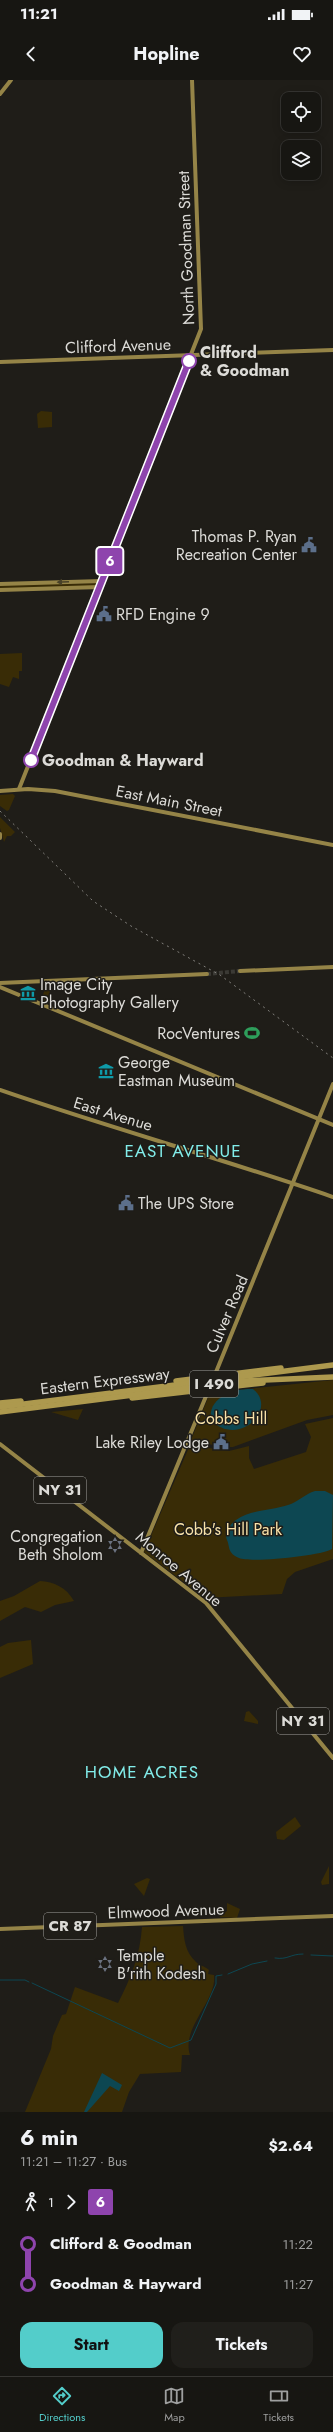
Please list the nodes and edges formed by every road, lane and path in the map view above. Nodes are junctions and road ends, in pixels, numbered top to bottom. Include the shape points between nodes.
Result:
1 (11, 80) edge
2 (192, 80) edge
3 (0, 94) edge
4 (333, 350) edge
5 (191, 356) junction
6 (0, 362) edge
7 (102, 581) junction
8 (0, 584) edge
9 (100, 587) junction
10 (0, 590) edge
11 (19, 789) junction
12 (0, 791) edge
13 (0, 834) edge
14 (0, 838) edge
15 (333, 845) edge
16 (333, 967) edge
17 (240, 971) tunnel mouth
18 (207, 974) tunnel mouth
19 (0, 982) edge
20 (1, 988) edge
21 (333, 1084) edge
22 (0, 1090) edge
23 (319, 1119) junction
24 (333, 1125) edge
25 (294, 1184) junction
26 (333, 1198) edge
27 (333, 1365) edge
28 (214, 1376) junction
29 (333, 1377) edge
30 (315, 1378) junction
31 (209, 1388) junction
32 (113, 1393) junction
33 (65, 1399) junction
34 (95, 1400) junction
35 (0, 1403) edge
36 (54, 1405) junction
37 (0, 1407) edge
38 (0, 1412) edge
39 (0, 1415) edge
40 (0, 1444) edge
41 (141, 1553) junction
42 (333, 1758) edge
43 (333, 1916) edge
44 (0, 1929) edge

1 - 3 main road
2 - 5 main road, North Goodman Street via 202,321
4 - 5 main road, Clifford Avenue
5 - 6 main road, Clifford Avenue
5 - 7 main road, North Goodman Street
7 -> 8 main road
7 - 9 main road, North Goodman Street
9 - 10 main road
9 - 11 main road, North Goodman Street
11 - 12 main road, East Main Street
11 - 15 main road, East Main Street via 55,792
13 - 14 main road
16 - 17 main road
18 - 19 main road
20 - 23 main road
21 - 23 main road, Culver Road
22 - 25 main road, East Avenue
23 - 24 main road
23 - 25 main road, Culver Road
25 - 26 main road, East Avenue
25 - 28 main road, Culver Road
27 - 28 highway via 263,1369
27 - 32 highway, Eastern Expressway / I 490
28 - 31 main road, Culver Road
28 - 32 highway
29 - 30 highway, Eastern Expressway / I 490
30 - 31 highway
30 - 34 highway, Eastern Expressway / I 490 via 239,1381
31 - 34 highway via 145,1398
31 - 41 main road, Culver Road
32 - 33 highway, Eastern Expressway / I 490
33 - 35 highway
33 - 37 highway, Eastern Expressway / I 490
34 - 36 highway, Eastern Expressway / I 490
36 - 38 highway, Eastern Expressway / I 490
36 - 39 highway
40 - 41 main road, Monroe Avenue / NY 31
41 - 42 main road, Monroe Avenue / NY 31 via 209,1606
43 - 44 main road, Elmwood Avenue / CR 87

